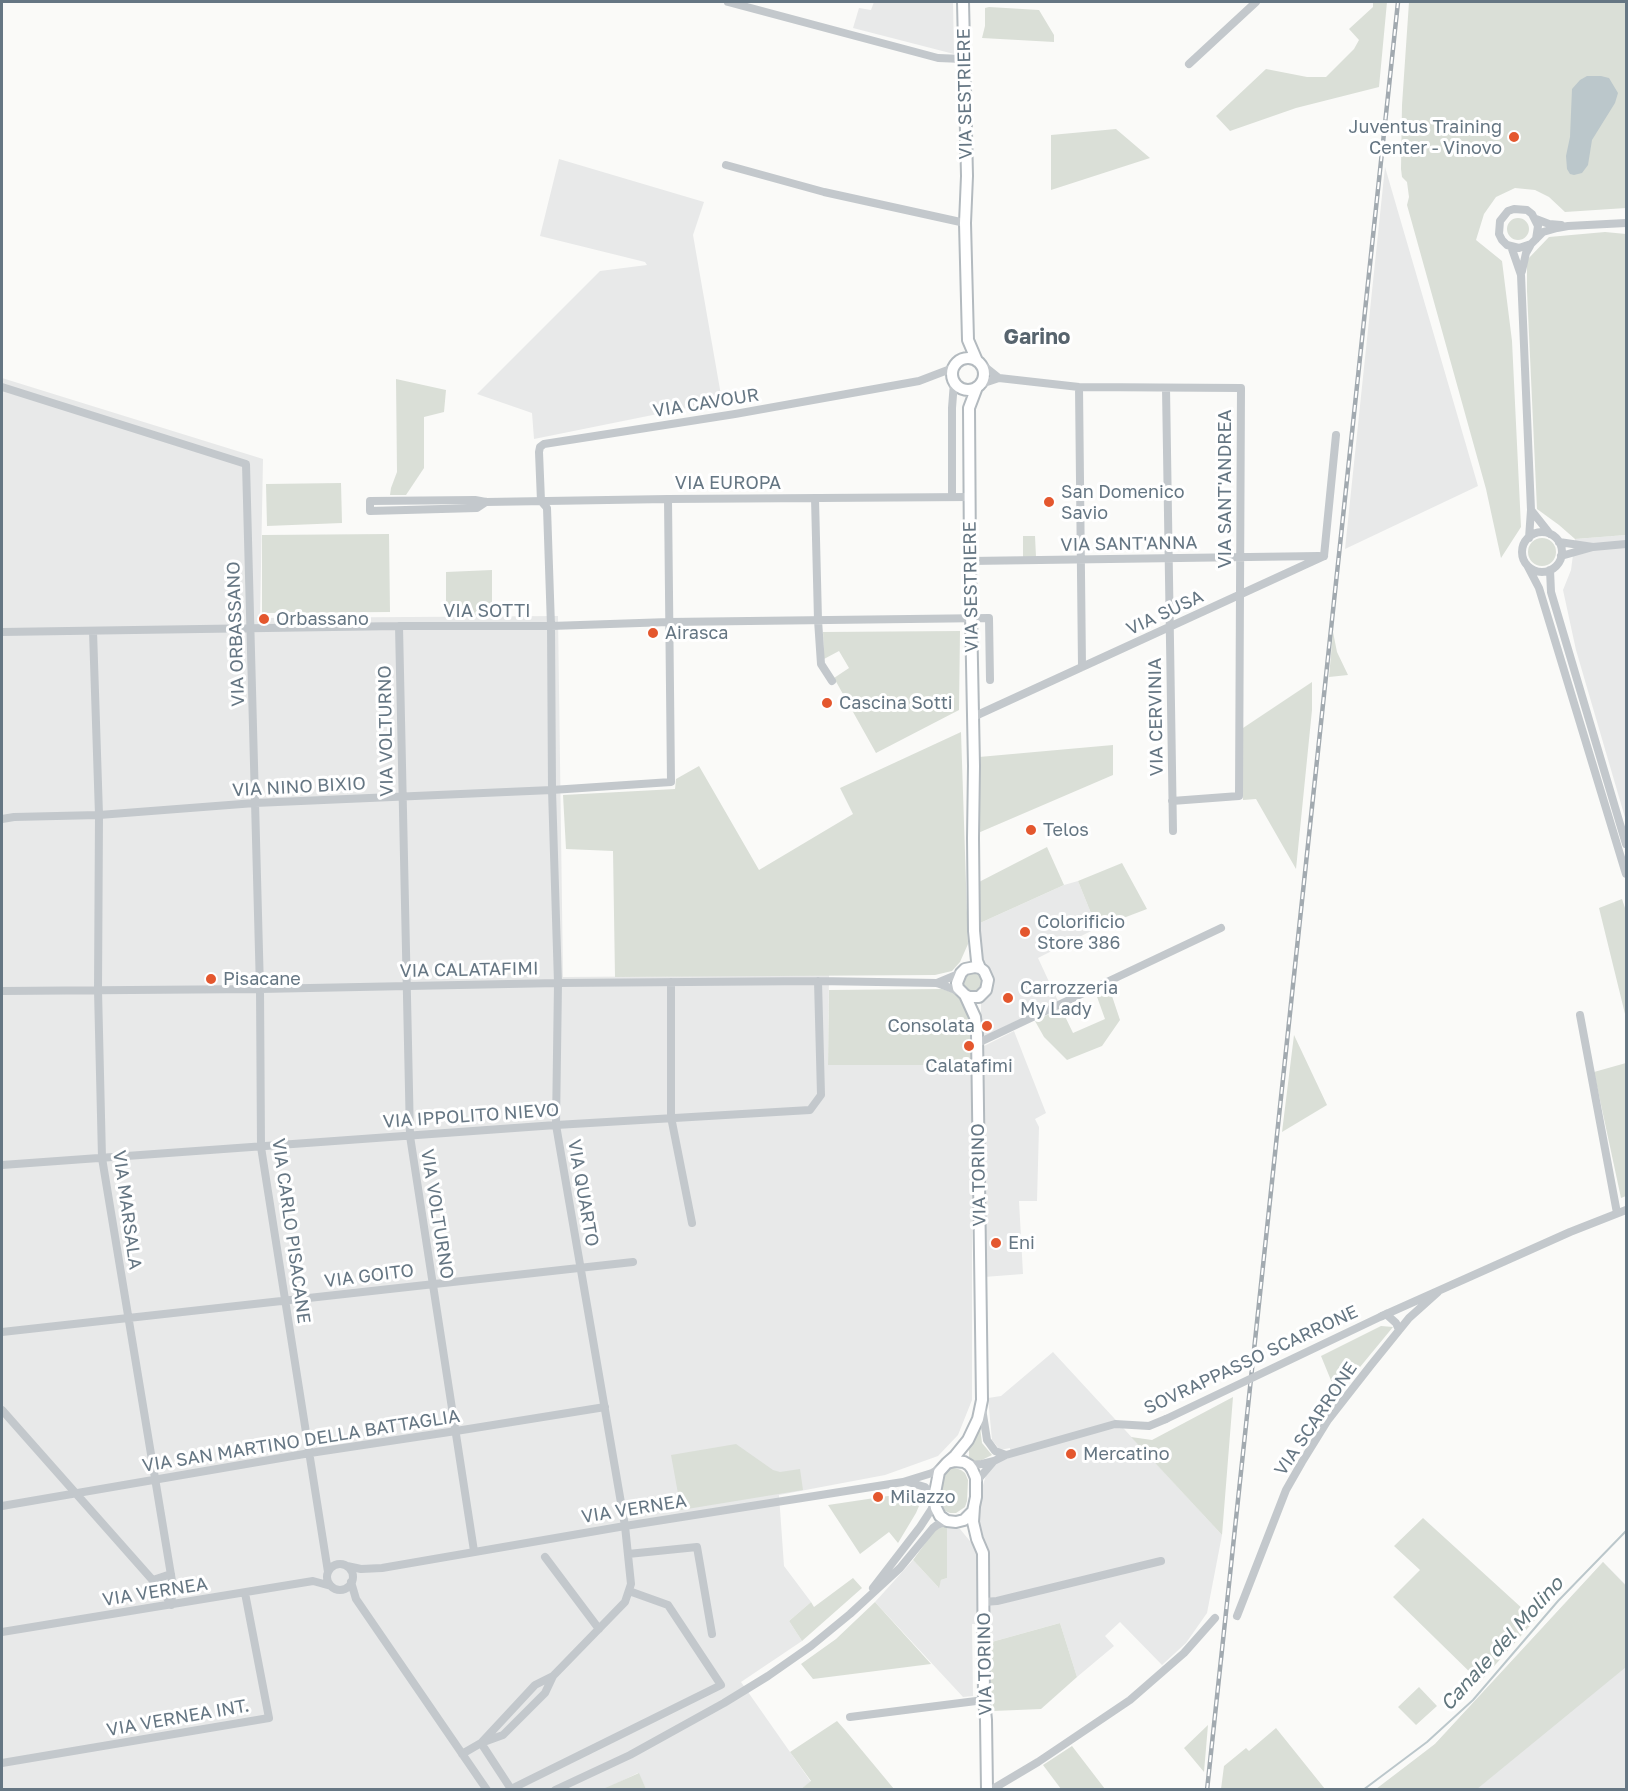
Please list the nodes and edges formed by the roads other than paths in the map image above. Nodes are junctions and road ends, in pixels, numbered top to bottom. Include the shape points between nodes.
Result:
1 (728, 2) edge
2 (963, 2) edge
3 (1256, 2) edge
4 (963, 59) junction
5 (1189, 64) dead end
6 (726, 165) dead end
7 (1536, 219) junction
8 (965, 223) junction
9 (1626, 223) edge
10 (1568, 226) junction
11 (1533, 241) junction
12 (1512, 248) junction
13 (1521, 275) junction
14 (968, 340) junction
15 (978, 361) junction
16 (956, 364) junction
17 (932, 378) junction
18 (999, 378) junction
19 (955, 383) junction
20 (979, 385) junction
21 (2, 387) edge
22 (1080, 387) junction
23 (1166, 388) junction
24 (969, 408) junction
25 (1336, 435) dead end
26 (952, 497) junction
27 (970, 497) junction
28 (668, 498) junction
29 (815, 498) junction
30 (541, 501) junction
31 (486, 502) junction
32 (1531, 510) junction
33 (1550, 534) junction
34 (1529, 538) junction
35 (1559, 542) junction
36 (1626, 544) edge
37 (1593, 547) junction
38 (1324, 556) junction
39 (1562, 556) junction
40 (1240, 557) junction
41 (1169, 558) junction
42 (1081, 560) junction
43 (970, 561) junction
44 (1527, 565) junction
45 (1550, 570) junction
46 (1240, 595) junction
47 (972, 618) junction
48 (818, 620) junction
49 (669, 622) junction
50 (399, 626) junction
51 (551, 626) junction
52 (1170, 627) junction
53 (251, 628) junction
54 (93, 631) junction
55 (2, 632) edge
56 (1082, 667) junction
57 (990, 680) dead end
58 (832, 681) dead end
59 (973, 717) junction
60 (974, 766) joint
61 (552, 790) junction
62 (402, 796) junction
63 (1172, 801) junction
64 (255, 803) junction
65 (99, 815) junction
66 (2, 819) edge
67 (1173, 831) dead end
68 (1626, 844) edge
69 (1626, 874) edge
70 (1221, 928) dead end
71 (974, 942) junction
72 (980, 968) junction
73 (962, 971) junction
74 (818, 981) junction
75 (671, 982) junction
76 (558, 983) junction
77 (937, 983) junction
78 (406, 986) junction
79 (260, 989) junction
80 (98, 990) junction
81 (2, 991) edge
82 (963, 994) junction
83 (983, 994) junction
84 (1580, 1015) dead end
85 (975, 1017) junction
86 (978, 1042) junction
87 (671, 1118) junction
88 (556, 1125) junction
89 (410, 1136) junction
90 (261, 1147) junction
91 (102, 1158) junction
92 (2, 1165) edge
93 (1626, 1210) edge
94 (1617, 1212) junction
95 (692, 1223) dead end
96 (633, 1262) dead end
97 (580, 1268) junction
98 (433, 1284) junction
99 (1438, 1292) junction
100 (285, 1301) junction
101 (1384, 1315) junction
102 (129, 1319) junction
103 (1399, 1330) junction
104 (2, 1332) edge
105 (981, 1406) junction
106 (605, 1407) junction
107 (2, 1410) edge
108 (456, 1431) junction
109 (968, 1440) junction
110 (310, 1453) junction
111 (1005, 1455) junction
112 (994, 1461) junction
113 (968, 1464) junction
114 (944, 1465) junction
115 (155, 1479) junction
116 (903, 1482) junction
117 (976, 1482) junction
118 (76, 1493) junction
119 (935, 1501) junction
120 (2, 1506) edge
121 (974, 1507) junction
122 (952, 1522) junction
123 (626, 1526) junction
124 (977, 1539) junction
125 (474, 1551) junction
126 (326, 1553) junction
127 (628, 1554) junction
128 (545, 1557) dead end
129 (1161, 1561) dead end
130 (336, 1564) junction
131 (347, 1566) junction
132 (370, 1569) junction
133 (328, 1572) junction
134 (171, 1574) junction
135 (153, 1580) junction
136 (313, 1581) junction
137 (351, 1581) junction
138 (331, 1586) junction
139 (341, 1589) junction
140 (629, 1591) junction
141 (245, 1593) junction
142 (867, 1597) junction
143 (356, 1599) junction
144 (984, 1602) junction
145 (171, 1605) junction
146 (1237, 1616) dead end
147 (1215, 1618) dead end
148 (599, 1629) junction
149 (2, 1632) edge
150 (712, 1634) dead end
151 (553, 1676) junction
152 (984, 1700) junction
153 (850, 1717) dead end
154 (481, 1743) junction
155 (462, 1754) junction
156 (2, 1763) edge
157 (487, 1790) edge
158 (555, 1790) edge
159 (989, 1790) edge

1 - 4 street via 938,58
2 - 4 main road, VIA SESTRIERE
3 - 5 street
4 - 8 main road, VIA SESTRIERE
6 - 8 street via 824,192
7 - 10 street
7 - 11 street via 1538,232
7 - 12 street via 1521,209 1503,216 1499,234
8 - 14 main road, VIA SESTRIERE
9 - 10 street
10 - 11 street via 1543,232
11 - 12 street
11 - 13 street
12 - 13 street
13 - 32 street
14 - 15 main road
14 - 16 main road
15 - 16 main road via 969,358
15 - 18 street
15 - 20 main road via 984,370
16 - 17 street
16 - 19 main road, VIA SESTRIERE
17 - 19 street
17 - 30 street, VIA CAVOUR via 544,444 539,452
18 - 20 street
18 - 22 street, VIA SANT'ANDREA
19 - 20 main road via 970,390
19 - 24 main road
19 - 26 street, VIA SESTRIERE
20 - 24 main road
21 - 53 street, VIA ORBASSANO via 246,464
22 - 23 street, VIA SANT'ANDREA
22 - 42 street
23 - 40 street, VIA SANT'ANDREA via 1241,388
23 - 41 street, VIA CERVINIA
24 - 27 main road, VIA SESTRIERE
25 - 38 street
26 - 27 street, VIA EUROPA
26 - 29 street, VIA EUROPA
27 - 43 main road, VIA SESTRIERE
28 - 29 street, VIA EUROPA
28 - 30 street, VIA EUROPA
28 - 49 street
29 - 48 street
30 - 31 street, VIA EUROPA
30 - 51 street, VIA CAVOUR via 547,508
31 - 31 street, VIA EUROPA via 370,501 370,511 477,508
32 - 33 street
32 - 34 street
33 - 34 street via 1540,532
33 - 35 street
34 - 44 street via 1522,554
35 - 37 street
35 - 39 street
36 - 37 street
37 - 39 street
38 - 40 street, VIA SANT'ANNA
38 - 46 street, VIA SUSA
39 - 45 street
40 - 41 street, VIA SANT'ANNA
40 - 46 street, VIA SANT'ANDREA
41 - 42 street, VIA SANT'ANNA
41 - 52 street, VIA CERVINIA
42 - 43 street, VIA SANT'ANNA
42 - 56 street
43 - 47 main road, VIA SESTRIERE
44 - 45 street via 1538,571
44 - 69 street via 1539,588
45 - 68 street via 1551,592
46 - 52 street, VIA SUSA
46 - 63 street, VIA SANT'ANDREA via 1239,796
47 - 48 street, VIA SOTTI
47 - 57 street via 989,618
47 - 59 main road, VIA SESTRIERE
48 - 49 street, VIA SOTTI
48 - 58 street via 821,664
49 - 51 street, VIA SOTTI
49 - 61 street, VIA NINO BIXIO via 671,782
50 - 51 street, VIA SOTTI
50 - 53 street, VIA SOTTI
50 - 62 street, VIA VOLTURNO
51 - 61 street, VIA QUARTO
52 - 56 street, VIA SUSA
52 - 63 street, VIA CERVINIA
53 - 54 street, VIA SOTTI
53 - 64 street, VIA ORBASSANO
54 - 55 street, VIA SOTTI
54 - 65 street, VIA MARSALA
56 - 59 street, VIA SUSA
59 - 60 main road, VIA SESTRIERE
60 - 71 main road, VIA TORINO
61 - 62 street, VIA NINO BIXIO
61 - 76 street, VIA QUARTO
62 - 64 street, VIA NINO BIXIO
62 - 78 street, VIA VOLTURNO
63 - 67 street, VIA CERVINIA
64 - 65 street, VIA NINO BIXIO
64 - 79 street, VIA CARLO PISACANE
65 - 66 street, VIA NINO BIXIO
65 - 80 street, VIA MARSALA
70 - 86 street
71 - 72 main road, VIA TORINO
71 - 73 main road, VIA TORINO
72 - 73 main road
72 - 83 main road, VIA TORINO via 988,980
73 - 77 street, VIA CALATAFIMI
73 - 82 main road, VIA TORINO via 957,983
74 - 75 street, VIA CALATAFIMI
74 - 77 street, VIA CALATAFIMI
74 - 87 street, VIA IPPOLITO NIEVO via 821,1095 810,1110
75 - 76 street, VIA CALATAFIMI
75 - 87 street
76 - 78 street, VIA CALATAFIMI
76 - 88 street, VIA QUARTO
77 - 82 street, VIA CALATAFIMI
78 - 79 street, VIA CALATAFIMI
78 - 89 street, VIA VOLTURNO
79 - 80 street, VIA CALATAFIMI
79 - 90 street, VIA CARLO PISACANE
80 - 81 street, VIA CALATAFIMI
80 - 91 street, VIA MARSALA
82 - 83 main road via 974,998
82 - 85 main road, VIA TORINO
83 - 85 main road, VIA TORINO
84 - 94 street
85 - 86 main road, VIA TORINO
86 - 105 main road, VIA TORINO
87 - 88 street, VIA IPPOLITO NIEVO
87 - 95 street
88 - 89 street, VIA IPPOLITO NIEVO
88 - 97 street, VIA QUARTO
89 - 90 street, VIA IPPOLITO NIEVO
89 - 98 street, VIA VOLTURNO
90 - 91 street, VIA IPPOLITO NIEVO
90 - 100 street, VIA CARLO PISACANE
91 - 92 street, VIA IPPOLITO NIEVO
91 - 102 street, VIA MARSALA
93 - 94 street, VIA SCARRONE
94 - 99 street, VIA SCARRONE
96 - 97 street, VIA GOITO
97 - 98 street, VIA GOITO
97 - 106 street, VIA QUARTO
98 - 100 street, VIA GOITO
98 - 108 street, VIA VOLTURNO
99 - 101 street, VIA SCARRONE
99 - 103 street, VIA SCARRONE
100 - 102 street, VIA GOITO
100 - 110 street, VIA CARLO PISACANE
101 - 103 street
101 - 111 street, SOVRAPPASSO SCARRONE, bridge via 1149,1426 1115,1424
102 - 104 street, VIA GOITO
102 - 115 street, VIA MARSALA
103 - 146 street, VIA SCARRONE via 1328,1420 1296,1471
105 - 109 main road, VIA TORINO
105 - 111 street via 987,1440 995,1451
106 - 108 street, VIA SAN MARTINO DELLA BATTAGLIA
106 - 123 street, VIA QUARTO
107 - 118 street
108 - 110 street, VIA SAN MARTINO DELLA BATTAGLIA
108 - 125 street, VIA VOLTURNO
109 - 113 main road
109 - 114 main road
110 - 115 street, VIA SAN MARTINO DELLA BATTAGLIA
110 - 126 street, VIA CARLO PISACANE
111 - 112 street, SOVRAPPASSO SCARRONE
112 - 113 street
112 - 117 street
113 - 114 main road via 955,1461
113 - 117 main road
114 - 116 street, VIA VERNEA
114 - 119 main road via 937,1477
115 - 118 street, VIA SAN MARTINO DELLA BATTAGLIA
115 - 134 street, VIA MARSALA
116 - 119 street via 925,1487
116 - 123 street, VIA VERNEA
117 - 121 main road
118 - 120 street, VIA SAN MARTINO DELLA BATTAGLIA
118 - 135 street
119 - 122 main road via 940,1516
119 - 142 street
121 - 122 main road via 968,1518
121 - 124 main road, VIA TORINO
122 - 124 main road
122 - 142 street via 937,1524 900,1568
123 - 125 street, VIA VERNEA
123 - 127 street, VIA QUARTO
124 - 144 main road, VIA TORINO via 983,1553
125 - 132 street, VIA VERNEA
126 - 130 street
126 - 133 street, VIA CARLO PISACANE
127 - 140 street, VIA QUARTO
127 - 150 street via 697,1547
128 - 148 street
129 - 144 street
130 - 131 street
130 - 133 street
131 - 132 street
131 - 137 street
132 - 137 street
133 - 136 street
133 - 138 street
134 - 135 street
134 - 145 street, VIA MARSALA
135 - 145 street
136 - 138 street
136 - 141 street, VIA VERNEA
137 - 139 street
137 - 143 street
138 - 139 street
139 - 143 street
140 - 148 street via 625,1602
140 - 154 street via 668,1605 721,1685 512,1789
141 - 145 street, VIA VERNEA
141 - 156 street, VIA VERNEA INT. via 269,1718
142 - 158 street via 811,1646 759,1682 630,1755
143 - 155 street
144 - 152 main road, VIA TORINO
145 - 149 street, VIA VERNEA
147 - 159 street via 1184,1653 1130,1700
148 - 151 street
151 - 154 street via 535,1685
151 - 154 street via 545,1693 503,1736
152 - 153 street
152 - 159 main road, VIA TORINO
154 - 155 street
155 - 157 street

